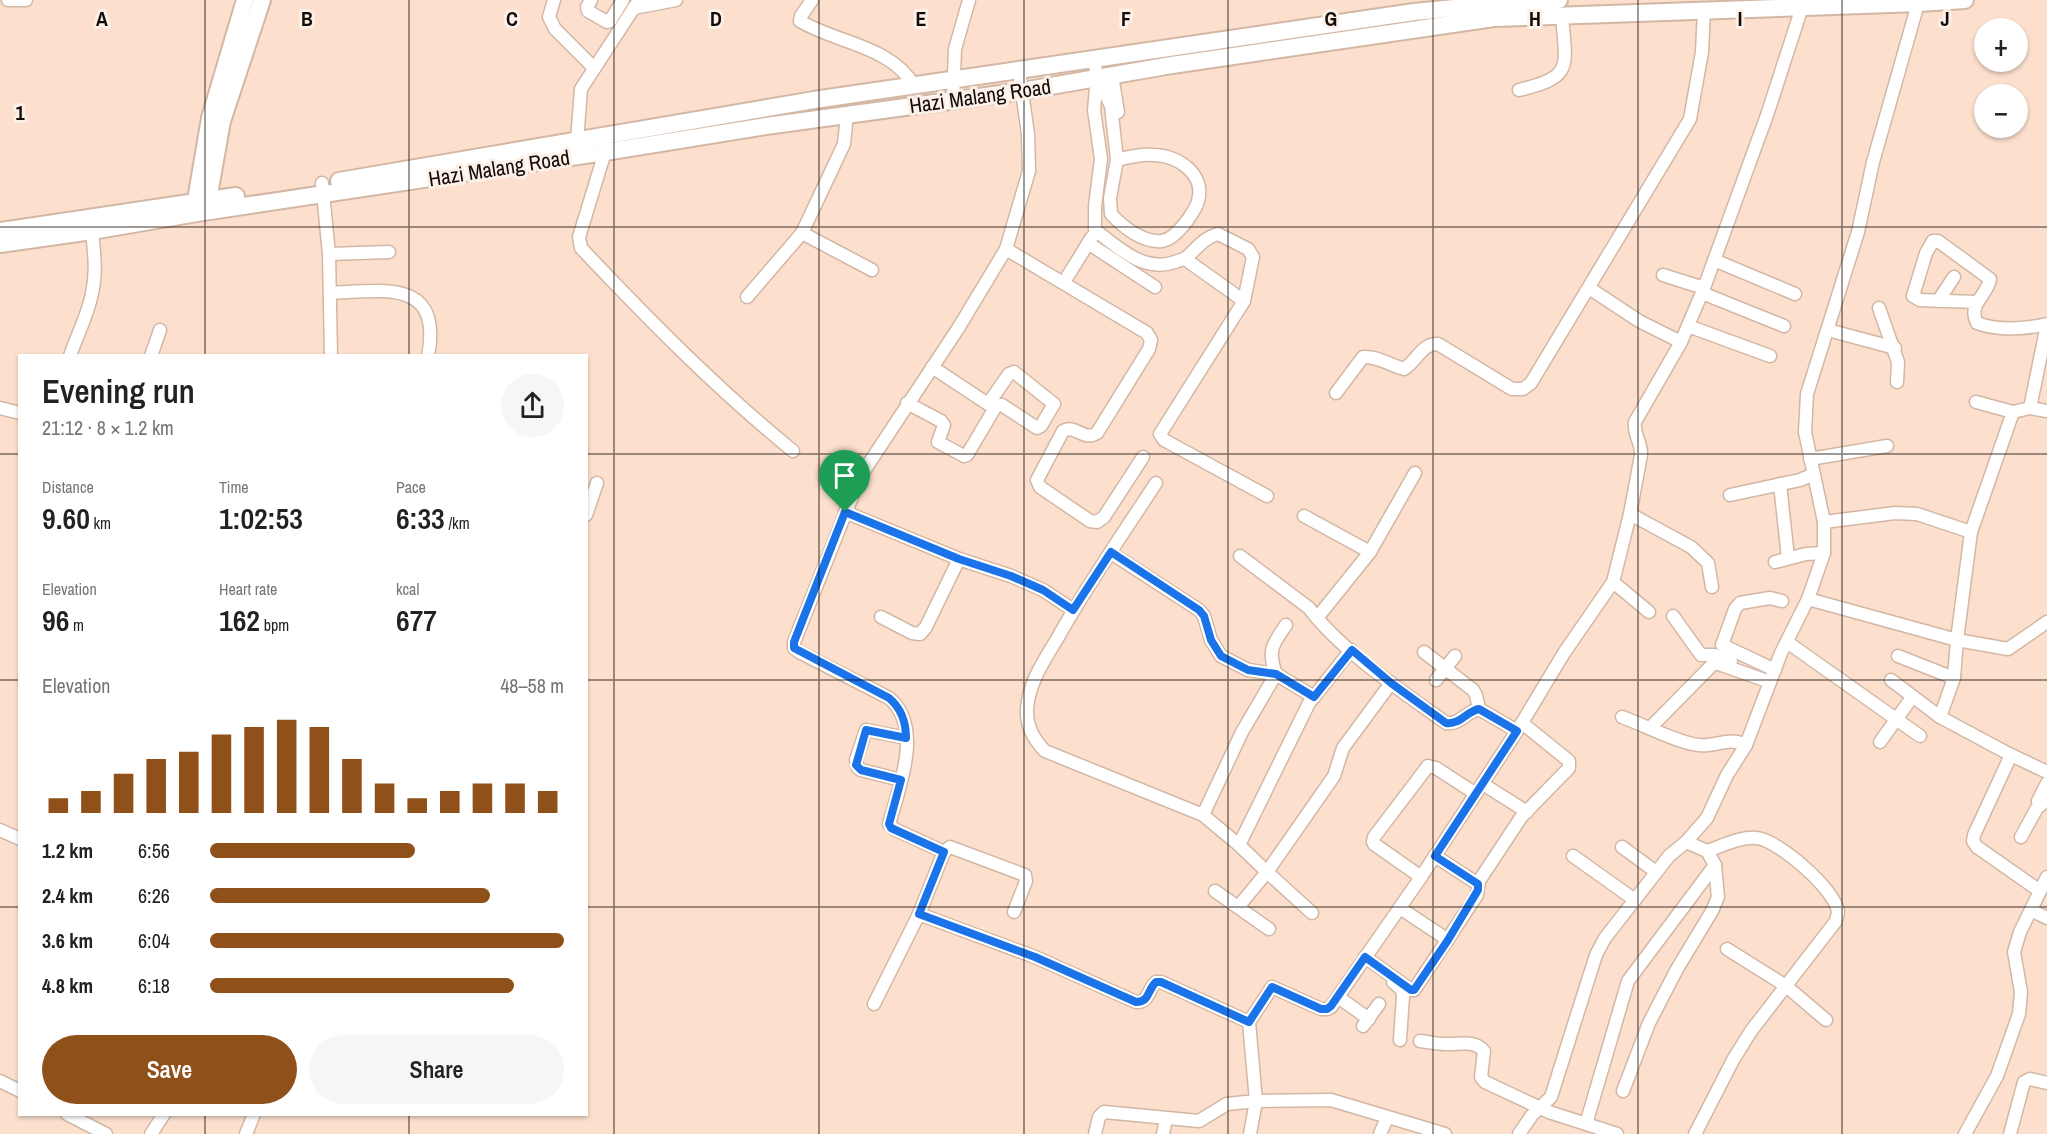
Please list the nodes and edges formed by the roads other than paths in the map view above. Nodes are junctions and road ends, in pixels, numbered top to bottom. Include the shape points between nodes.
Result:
1 (8, 0) edge
2 (26, 0) edge
3 (262, 0) edge
4 (554, 0) edge
5 (591, 0) edge
6 (623, 0) edge
7 (676, 0) edge
8 (812, 0) edge
9 (969, 0) edge
10 (1965, 0) edge
11 (242, 1) edge
12 (1919, 2) edge
13 (1803, 3) edge
14 (636, 4) edge
15 (1492, 7) edge
16 (1561, 8) edge
17 (1704, 10) junction
18 (1270, 33) junction
19 (1272, 50) junction
20 (1094, 59) junction
21 (594, 68) junction
22 (1019, 71) junction
23 (1105, 76) junction
24 (953, 80) junction
25 (914, 86) junction
26 (1519, 90) dead end
27 (1022, 91) junction
28 (953, 100) junction
29 (847, 114) junction
30 (1119, 116) dead end
31 (577, 141) junction
32 (603, 144) junction
33 (1117, 160) junction
34 (322, 189) junction
35 (202, 206) junction
36 (1095, 230) junction
37 (0, 231) edge
38 (92, 231) junction
39 (802, 233) junction
40 (1088, 243) junction
41 (0, 244) edge
42 (1006, 249) junction
43 (389, 252) dead end
44 (329, 255) junction
45 (1185, 259) junction
46 (1714, 260) junction
47 (872, 270) dead end
48 (1663, 275) dead end
49 (1954, 277) dead end
50 (1064, 282) junction
51 (1155, 287) dead end
52 (1588, 288) junction
53 (1703, 291) junction
54 (330, 293) junction
55 (1796, 294) dead end
56 (747, 297) dead end
57 (1938, 301) junction
58 (1244, 302) junction
59 (1976, 302) junction
60 (1878, 308) dead end
61 (2047, 325) edge
62 (1688, 326) junction
63 (1784, 326) dead end
64 (160, 330) dead end
65 (1828, 330) junction
66 (1681, 342) junction
67 (1894, 348) junction
68 (71, 354) edge
69 (152, 354) edge
70 (331, 354) edge
71 (428, 354) edge
72 (1770, 356) dead end
73 (932, 367) junction
74 (1897, 382) dead end
75 (1336, 393) dead end
76 (1976, 402) dead end
77 (907, 403) junction
78 (992, 405) junction
79 (0, 408) edge
80 (2030, 408) junction
81 (2047, 411) edge
82 (18, 412) edge
83 (2013, 412) junction
84 (1887, 446) dead end
85 (793, 451) dead end
86 (1143, 457) dead end
87 (1810, 459) junction
88 (1415, 473) dead end
89 (1814, 474) junction
90 (597, 483) dead end
91 (1156, 483) dead end
92 (1780, 484) junction
93 (1730, 495) dead end
94 (1267, 496) dead end
95 (588, 508) edge
96 (845, 512) junction
97 (1630, 514) junction
98 (1304, 516) dead end
99 (1824, 522) junction
100 (1971, 532) junction
101 (1111, 552) junction
102 (1370, 552) junction
103 (1824, 554) junction
104 (1240, 556) dead end
105 (1788, 558) junction
106 (959, 559) junction
107 (1775, 562) dead end
108 (1613, 582) junction
109 (1712, 587) dead end
110 (1808, 599) junction
111 (1782, 601) dead end
112 (1073, 610) junction
113 (1649, 612) dead end
114 (1673, 615) dead end
115 (881, 617) dead end
116 (1317, 618) junction
117 (2047, 622) edge
118 (1286, 625) dead end
119 (1956, 640) junction
120 (1787, 642) junction
121 (1352, 650) junction
122 (1424, 652) dead end
123 (1455, 656) dead end
124 (1898, 656) dead end
125 (1445, 669) junction
126 (1276, 674) junction
127 (1773, 676) junction
128 (1954, 678) junction
129 (1436, 680) dead end
130 (1891, 680) dead end
131 (1391, 683) junction
132 (1314, 697) junction
133 (1908, 703) dead end
134 (1479, 709) junction
135 (1622, 717) dead end
136 (1940, 717) junction
137 (1896, 720) junction
138 (1520, 727) junction
139 (1650, 728) junction
140 (1920, 736) dead end
141 (906, 738) junction
142 (1880, 742) dead end
143 (1746, 745) junction
144 (2011, 755) junction
145 (2047, 772) edge
146 (901, 780) junction
147 (2047, 783) edge
148 (1479, 789) junction
149 (2047, 795) edge
150 (2037, 808) junction
151 (1527, 812) junction
152 (1203, 814) junction
153 (0, 830) edge
154 (2021, 837) dead end
155 (18, 838) edge
156 (1686, 842) junction
157 (1239, 845) junction
158 (1622, 847) dead end
159 (1707, 851) junction
160 (944, 852) junction
161 (1435, 856) junction
162 (1573, 856) dead end
163 (1714, 865) junction
164 (1267, 872) junction
165 (1656, 872) junction
166 (1421, 877) junction
167 (2047, 877) edge
168 (1478, 884) junction
169 (1215, 891) dead end
170 (2040, 891) junction
171 (1635, 900) junction
172 (1238, 907) junction
173 (1400, 908) junction
174 (2031, 910) junction
175 (1014, 912) dead end
176 (1312, 913) dead end
177 (919, 914) junction
178 (2047, 918) edge
179 (1269, 929) dead end
180 (1448, 940) junction
181 (1727, 949) dead end
182 (1364, 959) junction
183 (1786, 986) junction
184 (1338, 997) junction
185 (874, 1004) dead end
186 (1379, 1005) dead end
187 (1826, 1020) dead end
188 (1249, 1022) junction
189 (1400, 1040) dead end
190 (1420, 1041) dead end
191 (0, 1081) edge
192 (2047, 1083) edge
193 (18, 1090) edge
194 (1623, 1090) dead end
195 (1256, 1101) junction
196 (1540, 1107) junction
197 (71, 1116) edge
198 (163, 1116) edge
199 (253, 1116) edge
200 (1388, 1118) junction
201 (1166, 1119) junction
202 (1586, 1124) junction
203 (106, 1134) edge
204 (151, 1134) edge
205 (246, 1134) edge
206 (1095, 1134) edge
207 (1163, 1134) edge
208 (1250, 1134) edge
209 (1380, 1134) edge
210 (1445, 1134) edge
211 (1519, 1134) edge
212 (1617, 1134) edge
213 (1695, 1134) edge
214 (1965, 1134) edge
215 (2010, 1134) edge

1 - 2 street
3 - 35 main road via 222,121
4 - 21 street via 549,17 555,29
5 - 6 street via 588,11 607,22
7 - 14 street
8 - 25 street via 800,21 880,56 907,74
9 - 24 street via 955,49
10 - 12 main road, Hazi Malang Road
11 - 35 main road via 210,117
12 - 13 main road, Hazi Malang Road
12 - 65 street
13 - 17 main road, Hazi Malang Road
13 - 46 street
14 - 21 street
15 - 16 main road, Hazi Malang Road
15 - 18 main road, Hazi Malang Road via 1414,12
15 - 19 main road, Hazi Malang Road
16 - 17 main road, Hazi Malang Road
16 - 26 street via 1565,54 1560,72 1545,84
17 - 52 street via 1702,52 1690,119
18 - 19 main road
18 - 20 main road, Hazi Malang Road
19 - 23 main road, Hazi Malang Road
20 - 22 main road, Hazi Malang Road
20 - 23 street
21 - 31 street via 581,89
22 - 24 main road, Hazi Malang Road
22 - 27 street
23 - 27 main road, Hazi Malang Road
23 - 30 street
23 - 33 street
23 - 36 street via 1094,110 1101,159
24 - 25 main road, Hazi Malang Road
24 - 28 street
25 - 32 main road, Hazi Malang Road via 814,100
27 - 28 main road, Hazi Malang Road
27 - 42 street via 1029,171
28 - 29 main road, Hazi Malang Road
29 - 32 main road, Hazi Malang Road
29 - 39 street via 844,144
31 - 32 main road, Hazi Malang Road
31 - 34 main road, Hazi Malang Road
32 - 34 main road, Hazi Malang Road
32 - 85 street via 579,237 582,248 661,333
33 - 33 street via 1111,214 1141,237 1165,241 1174,236 1196,208 1200,194 1196,177 1170,157
34 - 35 main road, Hazi Malang Road
34 - 44 street
35 - 37 main road, Hazi Malang Road
35 - 38 main road, Hazi Malang Road
36 - 40 street
36 - 45 street via 1147,264 1167,265
38 - 41 main road, Hazi Malang Road
38 - 68 street via 93,292
39 - 47 street
39 - 56 street
40 - 50 street
40 - 51 street
42 - 50 street
42 - 73 street
43 - 44 street
44 - 54 street
45 - 58 street
45 - 58 street via 1218,234 1248,249 1253,257
46 - 53 street
46 - 55 street
48 - 53 street
49 - 57 street
50 - 86 street via 1147,333 1151,340 1097,433 1091,437 1075,429 1063,431 1037,480 1040,487 1097,522
52 - 66 street
52 - 75 street via 1531,383 1522,389 1512,388 1438,344 1431,344 1404,369 1373,356 1363,357
53 - 62 street
53 - 63 street
54 - 70 street
54 - 71 street via 408,294 429,316
57 - 59 street
57 - 59 street via 1917,300 1912,293 1926,253 1935,240 1990,279
58 - 94 street via 1160,434 1164,440
59 - 61 street via 1974,318 1982,325
60 - 67 street
61 - 80 street
62 - 66 street
62 - 72 street
64 - 69 street
65 - 67 street
65 - 87 street via 1807,394 1805,432
66 - 97 street via 1635,422 1641,449
67 - 74 street
73 - 77 street
73 - 78 street
76 - 83 street
77 - 78 street via 941,421 944,425 938,442 964,456
77 - 96 street via 860,477
78 - 78 street via 1005,407 1038,428 1054,404 1014,372 1009,374
79 - 82 street
80 - 81 street
80 - 83 street
83 - 100 street
84 - 87 street
87 - 89 street
88 - 102 street
89 - 92 street
89 - 99 street
90 - 95 street
91 - 101 street
92 - 93 street
92 - 105 street
96 - 106 street
96 - 141 street via 794,648 897,704
97 - 108 street
97 - 109 street via 1691,546 1708,563
98 - 102 street
99 - 100 street via 1917,514
99 - 103 street
100 - 119 street
101 - 112 street
101 - 126 street via 1199,610 1221,656 1248,670
102 - 116 street
103 - 105 street
103 - 110 street
104 - 116 street
105 - 107 street
106 - 112 street via 1043,590
106 - 115 street via 920,634
108 - 113 street
108 - 138 street
110 - 119 street
110 - 120 street
111 - 127 street via 1770,598 1740,603 1722,645
112 - 152 street via 1032,684 1027,723 1034,740 1045,751
114 - 127 street via 1701,655 1715,655
116 - 121 street
117 - 119 street via 2008,648
118 - 126 street via 1271,652
119 - 128 street
120 - 127 street
120 - 137 street
121 - 131 street
121 - 132 street
122 - 125 street
123 - 125 street
124 - 128 street
125 - 129 street
125 - 134 street via 1473,690
126 - 132 street
126 - 152 street via 1242,732
127 - 139 street via 1713,664
127 - 143 street
128 - 136 street
130 - 136 street
131 - 134 street via 1446,723
131 - 164 street via 1343,748 1334,776
132 - 157 street
133 - 137 street
134 - 138 street
135 - 139 street
136 - 144 street
137 - 140 street
137 - 142 street
138 - 148 street
138 - 151 street via 1569,761 1570,766
139 - 143 street via 1697,745 1729,741
141 - 146 street via 907,756
141 - 146 street via 866,730 856,760 861,770
143 - 156 street via 1707,818
144 - 145 street
144 - 170 street via 1973,841
146 - 160 street via 891,828
147 - 150 street
148 - 151 street
148 - 161 street
148 - 166 street via 1428,766 1374,837 1374,844
149 - 150 street
150 - 154 street
151 - 168 street
152 - 157 street
153 - 155 street
156 - 159 street
156 - 165 street
157 - 164 street
158 - 165 street
159 - 163 street
159 - 183 street via 1745,838 1768,840 1798,860 1832,897 1838,912 1836,921
160 - 175 street via 953,848 1025,875
160 - 177 street
161 - 166 street
161 - 168 street
162 - 171 street
163 - 194 street via 1718,897 1649,1023
163 - 202 street via 1628,981
164 - 172 street
164 - 176 street
165 - 171 street
166 - 173 street
167 - 170 street
168 - 180 street via 1477,895
169 - 172 street
170 - 174 street
171 - 196 street via 1596,954 1551,1097
172 - 179 street
173 - 180 street
173 - 182 street
174 - 178 street
174 - 214 street via 2014,952 2019,1014 1997,1076
177 - 185 street
177 - 188 street via 1035,957 1136,1002 1142,1002 1152,986 1161,982
180 - 182 street via 1413,990
181 - 183 street
182 - 184 street
182 - 189 street via 1402,990
183 - 187 street
183 - 213 street via 1751,1031
184 - 186 street via 1366,1023
184 - 188 street via 1327,1009 1321,1009 1272,987
188 - 195 street
190 - 196 street via 1479,1046 1484,1051 1482,1079
191 - 193 street
192 - 215 street via 2030,1079 2024,1082
195 - 200 street via 1331,1100
195 - 201 street via 1227,1104 1199,1121
195 - 208 street
196 - 202 street
196 - 211 street
197 - 203 street
198 - 204 street
199 - 205 street
200 - 209 street
200 - 210 street
201 - 206 street via 1104,1112
201 - 207 street
202 - 212 street

